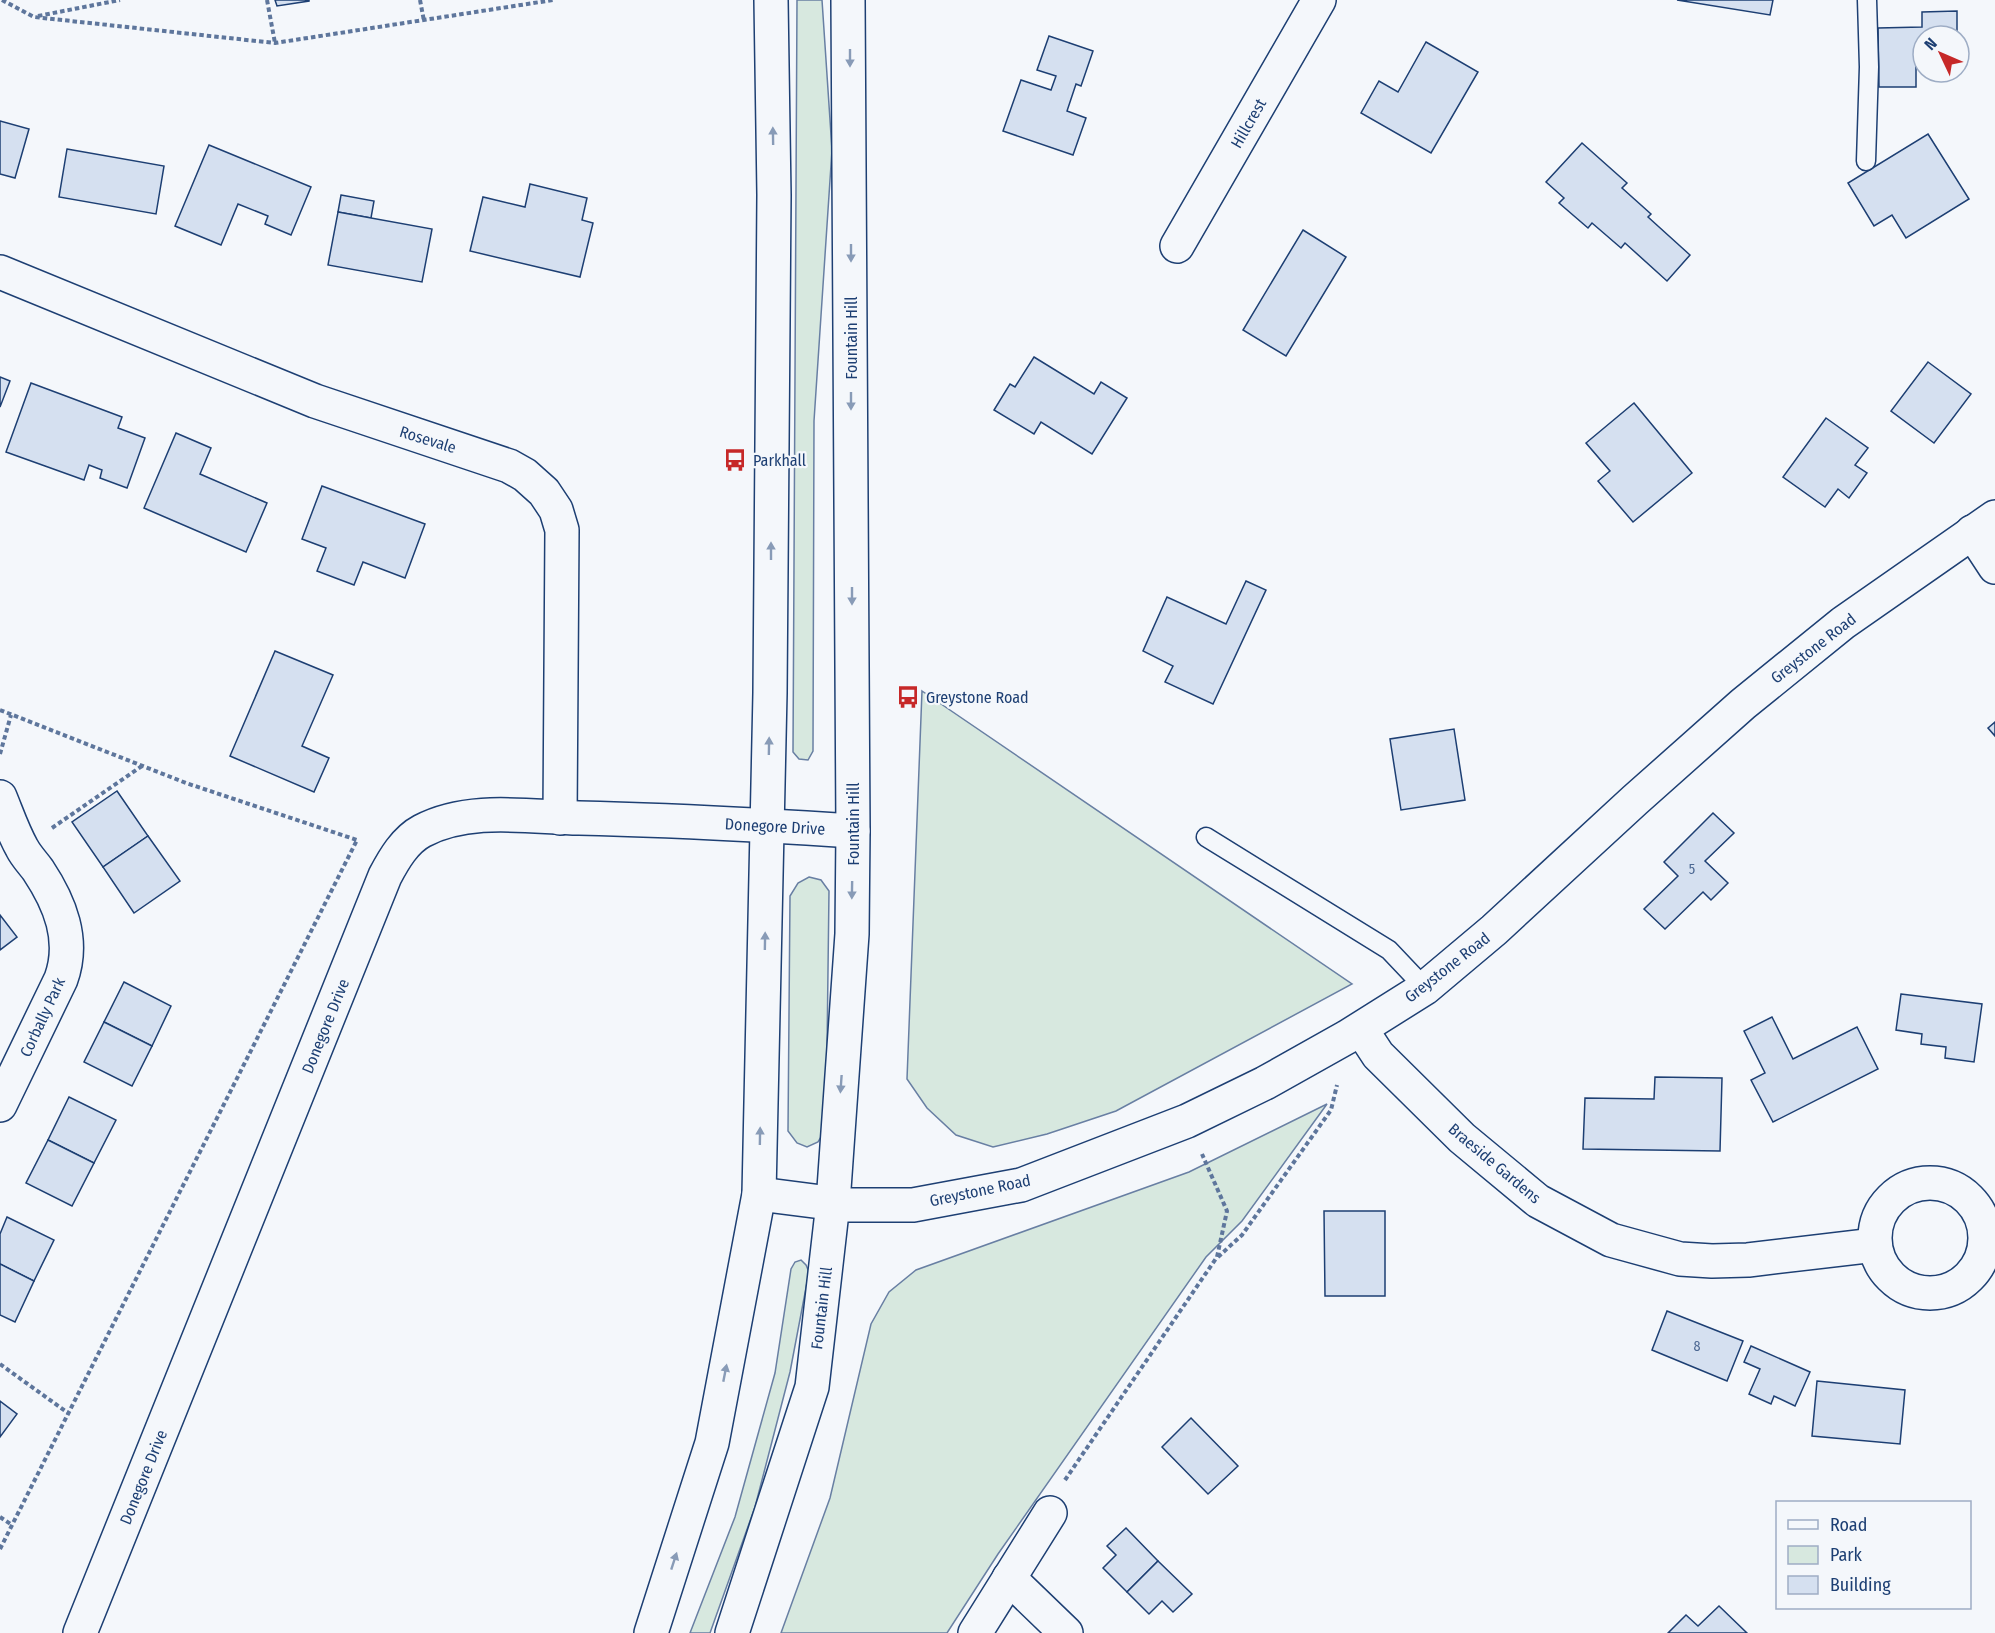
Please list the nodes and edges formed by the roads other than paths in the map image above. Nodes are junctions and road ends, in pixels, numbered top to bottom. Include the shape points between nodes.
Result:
1 (771, 0) edge
2 (848, 0) edge
3 (1319, 0) edge
4 (1867, 0) edge
5 (1866, 161) dead end
6 (1177, 246) dead end
7 (0, 272) edge
8 (1984, 525) edge
9 (1995, 567) edge
10 (0, 797) edge
11 (560, 818) junction
12 (768, 825) junction
13 (853, 831) junction
14 (1206, 837) dead end
15 (1425, 988) junction
16 (1354, 1033) junction
17 (0, 1105) edge
18 (759, 1194) junction
19 (833, 1203) junction
20 (1989, 1223) edge
21 (1875, 1245) junction
22 (1050, 1513) road end
23 (1009, 1578) junction
24 (80, 1633) edge
25 (651, 1633) edge
26 (732, 1633) edge
27 (975, 1633) edge
28 (1066, 1633) edge

12 -> 1 street via 774,195
2 -> 13 street, Fountain Hill
3 - 6 street, Hillcrest
4 - 5 lane
7 - 11 street, Rosevale via 315,401 496,461 535,483 550,500 562,530
8 - 9 street
8 - 15 street, Greystone Road via 1843,623 1743,704
10 - 17 street, Corbally Park via 22,849 59,907 67,957 61,979
11 - 12 street, Donegore Drive
11 - 24 street, Donegore Drive via 489,815 454,820 421,831 397,854
12 - 13 street, Donegore Drive
18 -> 12 street
13 -> 19 street, Fountain Hill via 852,934
14 - 15 lane via 1389,950
15 - 16 street, Greystone Road
16 - 19 street, Greystone Road via 1265,1083 1187,1120 1021,1185 913,1205
16 - 21 street, Braeside Gardens via 1462,1138 1538,1201 1611,1240 1680,1259 1712,1261
18 - 19 street, Greystone Road
25 -> 18 street via 711,1443
19 - 26 street, Fountain Hill via 812,1387
20 - 21 street via 1964,1194 1947,1185 1911,1186 1882,1209 1875,1227
20 - 21 street via 1981,1260 1971,1275 1957,1287 1940,1293 1904,1288 1890,1277
22 - 23 street
23 - 27 street
23 - 28 street

